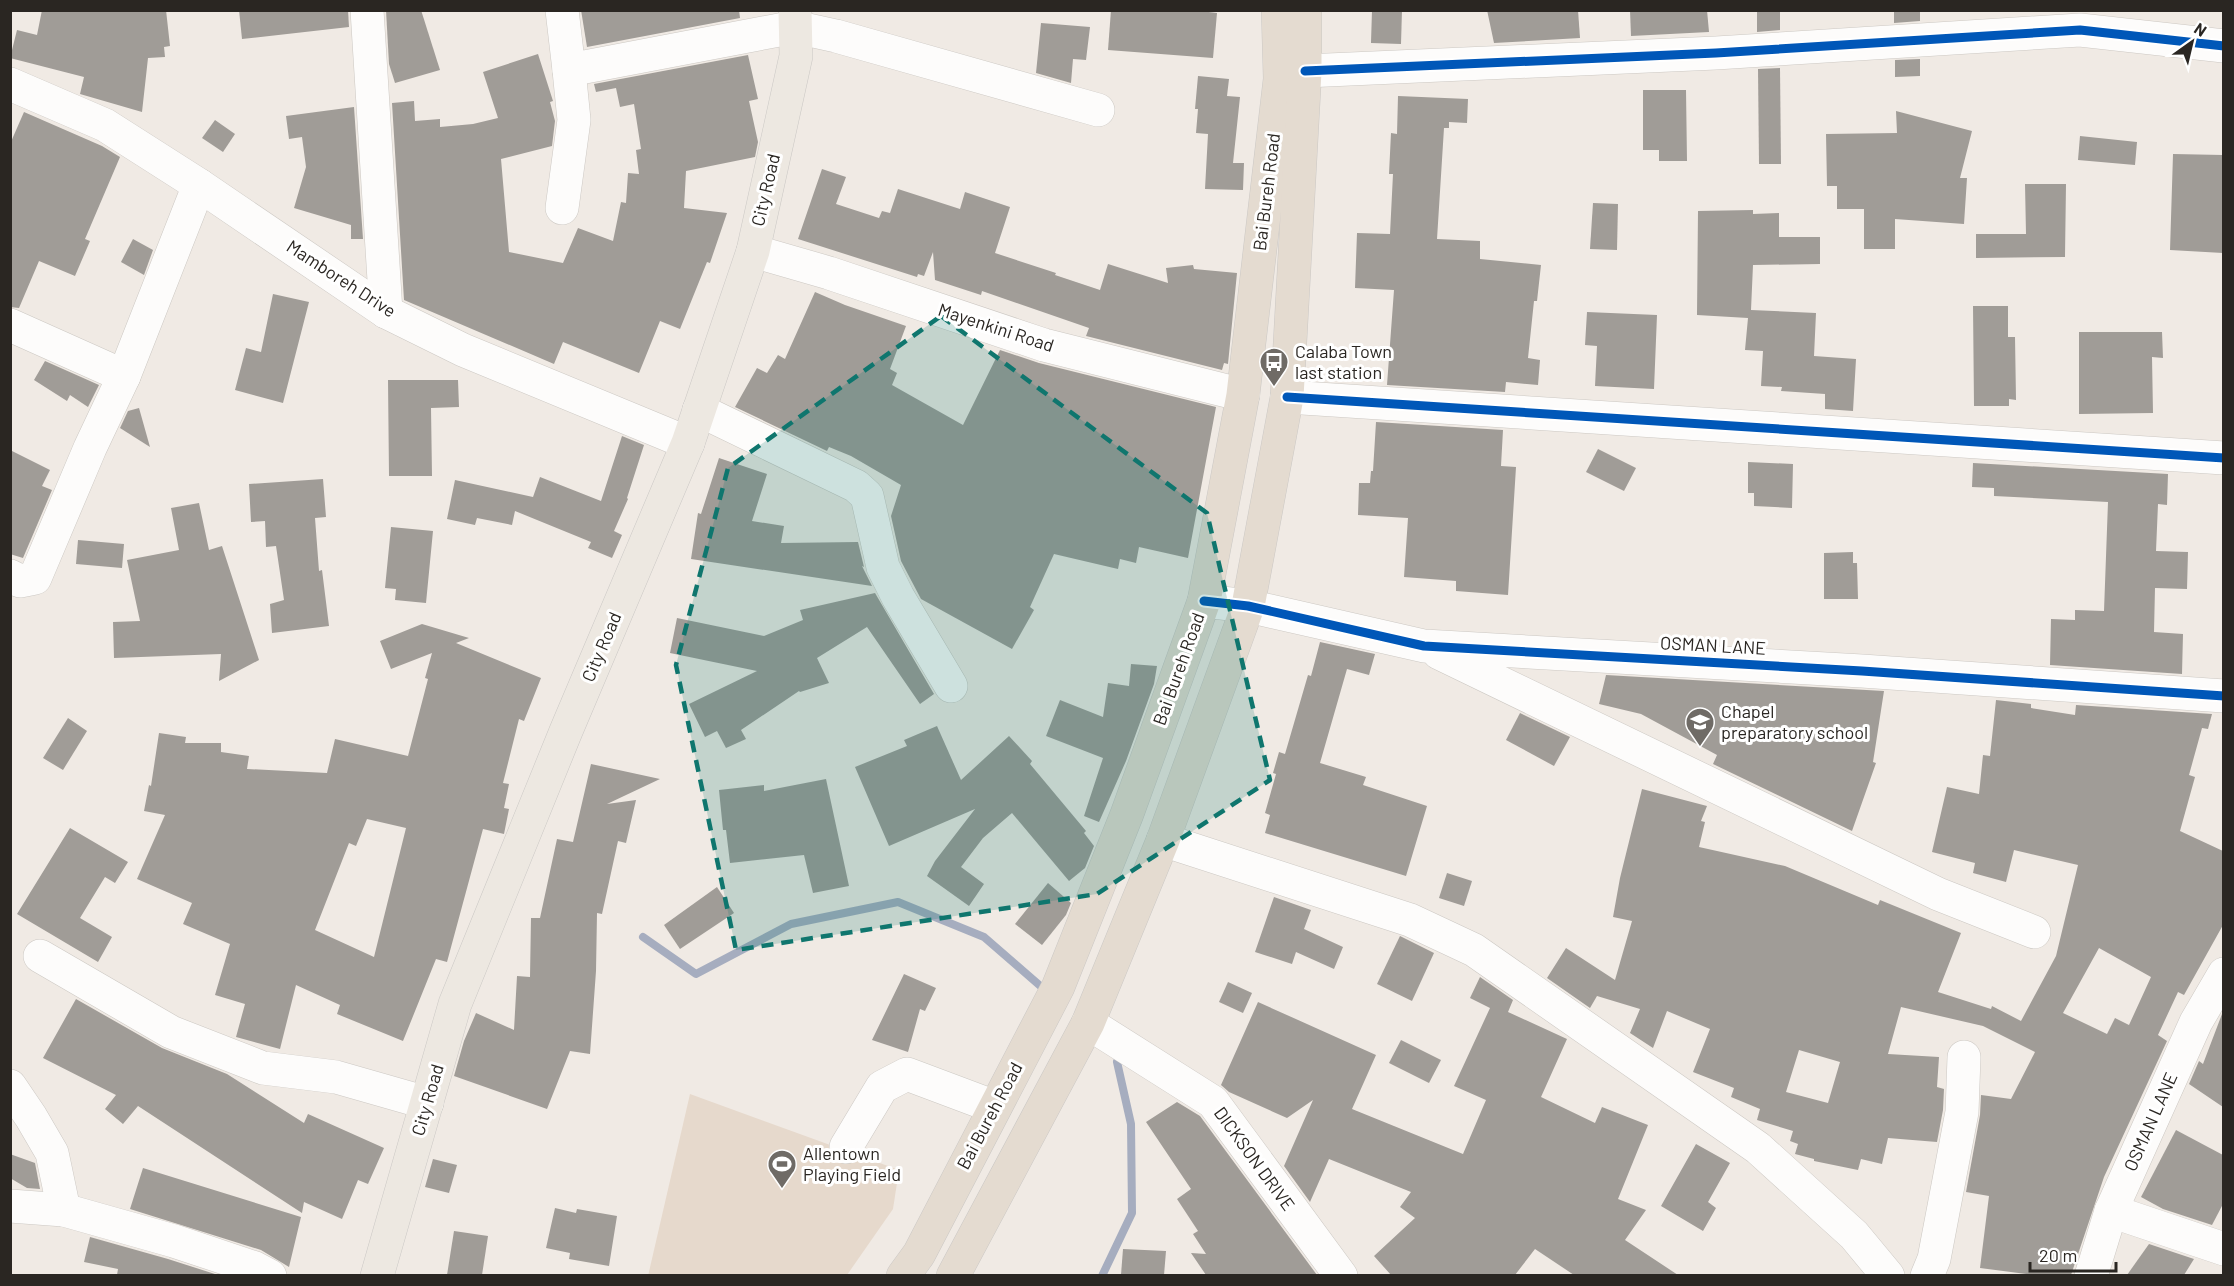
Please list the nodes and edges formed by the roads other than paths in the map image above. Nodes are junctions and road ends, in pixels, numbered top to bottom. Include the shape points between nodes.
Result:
1 (367, 10) edge
2 (562, 10) edge
3 (1278, 10) edge
4 (1305, 10) edge
5 (795, 19) edge
6 (2223, 46) edge
7 (569, 70) junction
8 (1305, 71) junction
9 (10, 84) edge
10 (1098, 110) dead end
11 (199, 184) junction
12 (562, 208) dead end
13 (753, 251) junction
14 (386, 312) junction
15 (10, 325) edge
16 (124, 376) junction
17 (1243, 395) junction
18 (1287, 397) junction
19 (699, 410) junction
20 (688, 443) junction
21 (2223, 458) edge
22 (10, 576) edge
23 (1204, 601) junction
24 (1248, 606) junction
25 (1424, 645) junction
26 (951, 686) dead end
27 (2223, 696) edge
28 (1163, 840) junction
29 (2034, 932) dead end
30 (40, 956) dead end
31 (2223, 974) edge
32 (1088, 1023) junction
33 (1964, 1057) dead end
34 (10, 1086) edge
35 (427, 1103) junction
36 (995, 1107) junction
37 (846, 1147) dead end
38 (10, 1206) edge
39 (64, 1210) junction
40 (2111, 1211) junction
41 (2223, 1249) edge
42 (270, 1275) edge
43 (377, 1275) edge
44 (903, 1275) edge
45 (953, 1275) edge
46 (1341, 1275) edge
47 (1888, 1275) edge
48 (1927, 1275) edge
49 (2091, 1275) edge

1 - 14 street
2 - 7 street
3 - 17 highway, Bai Bureh Road via 1280,79
4 - 8 highway, Bai Bureh Road
5 - 7 street
5 - 10 street via 836,36
5 - 13 main road, City Road via 796,56
6 - 8 street via 2080,30 1716,53
7 - 12 street via 574,120
8 - 18 highway, Bai Bureh Road
9 - 11 street, Mamboreh Drive via 105,125
11 - 14 street, Mamboreh Drive
11 - 16 street
13 - 17 street, Mayenkini Road via 1044,345
13 - 19 main road, City Road
14 - 20 street, Mamboreh Drive via 463,350
15 - 16 street
16 - 22 street via 35,578 20,581
17 - 23 highway, Bai Bureh Road
18 - 21 street
18 - 24 highway, Bai Bureh Road
19 - 20 main road, City Road
19 - 26 street via 856,486 867,496 883,567
20 - 35 main road, City Road via 455,1004
23 - 24 street, OSMAN LANE
23 - 36 highway, Bai Bureh Road via 1058,987
24 - 25 street, OSMAN LANE
24 - 28 highway, Bai Bureh Road
25 - 27 street, OSMAN LANE
25 - 29 street via 1938,894
28 - 32 highway, Bai Bureh Road
28 - 47 street via 1410,920 1474,950 1758,1148 1854,1235
30 - 35 street via 171,1032 263,1068 336,1077
31 - 40 street, OSMAN LANE via 2196,1023
32 - 45 highway, Bai Bureh Road
32 - 46 street, DICKSON DRIVE via 1213,1102
33 - 48 street via 1962,1112 1934,1259
34 - 39 street via 52,1153
35 - 43 main road, City Road
36 - 37 street via 907,1074 882,1087
36 - 44 highway, Bai Bureh Road via 918,1254
38 - 39 street
39 - 42 street via 174,1241
40 - 41 street
40 - 49 street, OSMAN LANE

